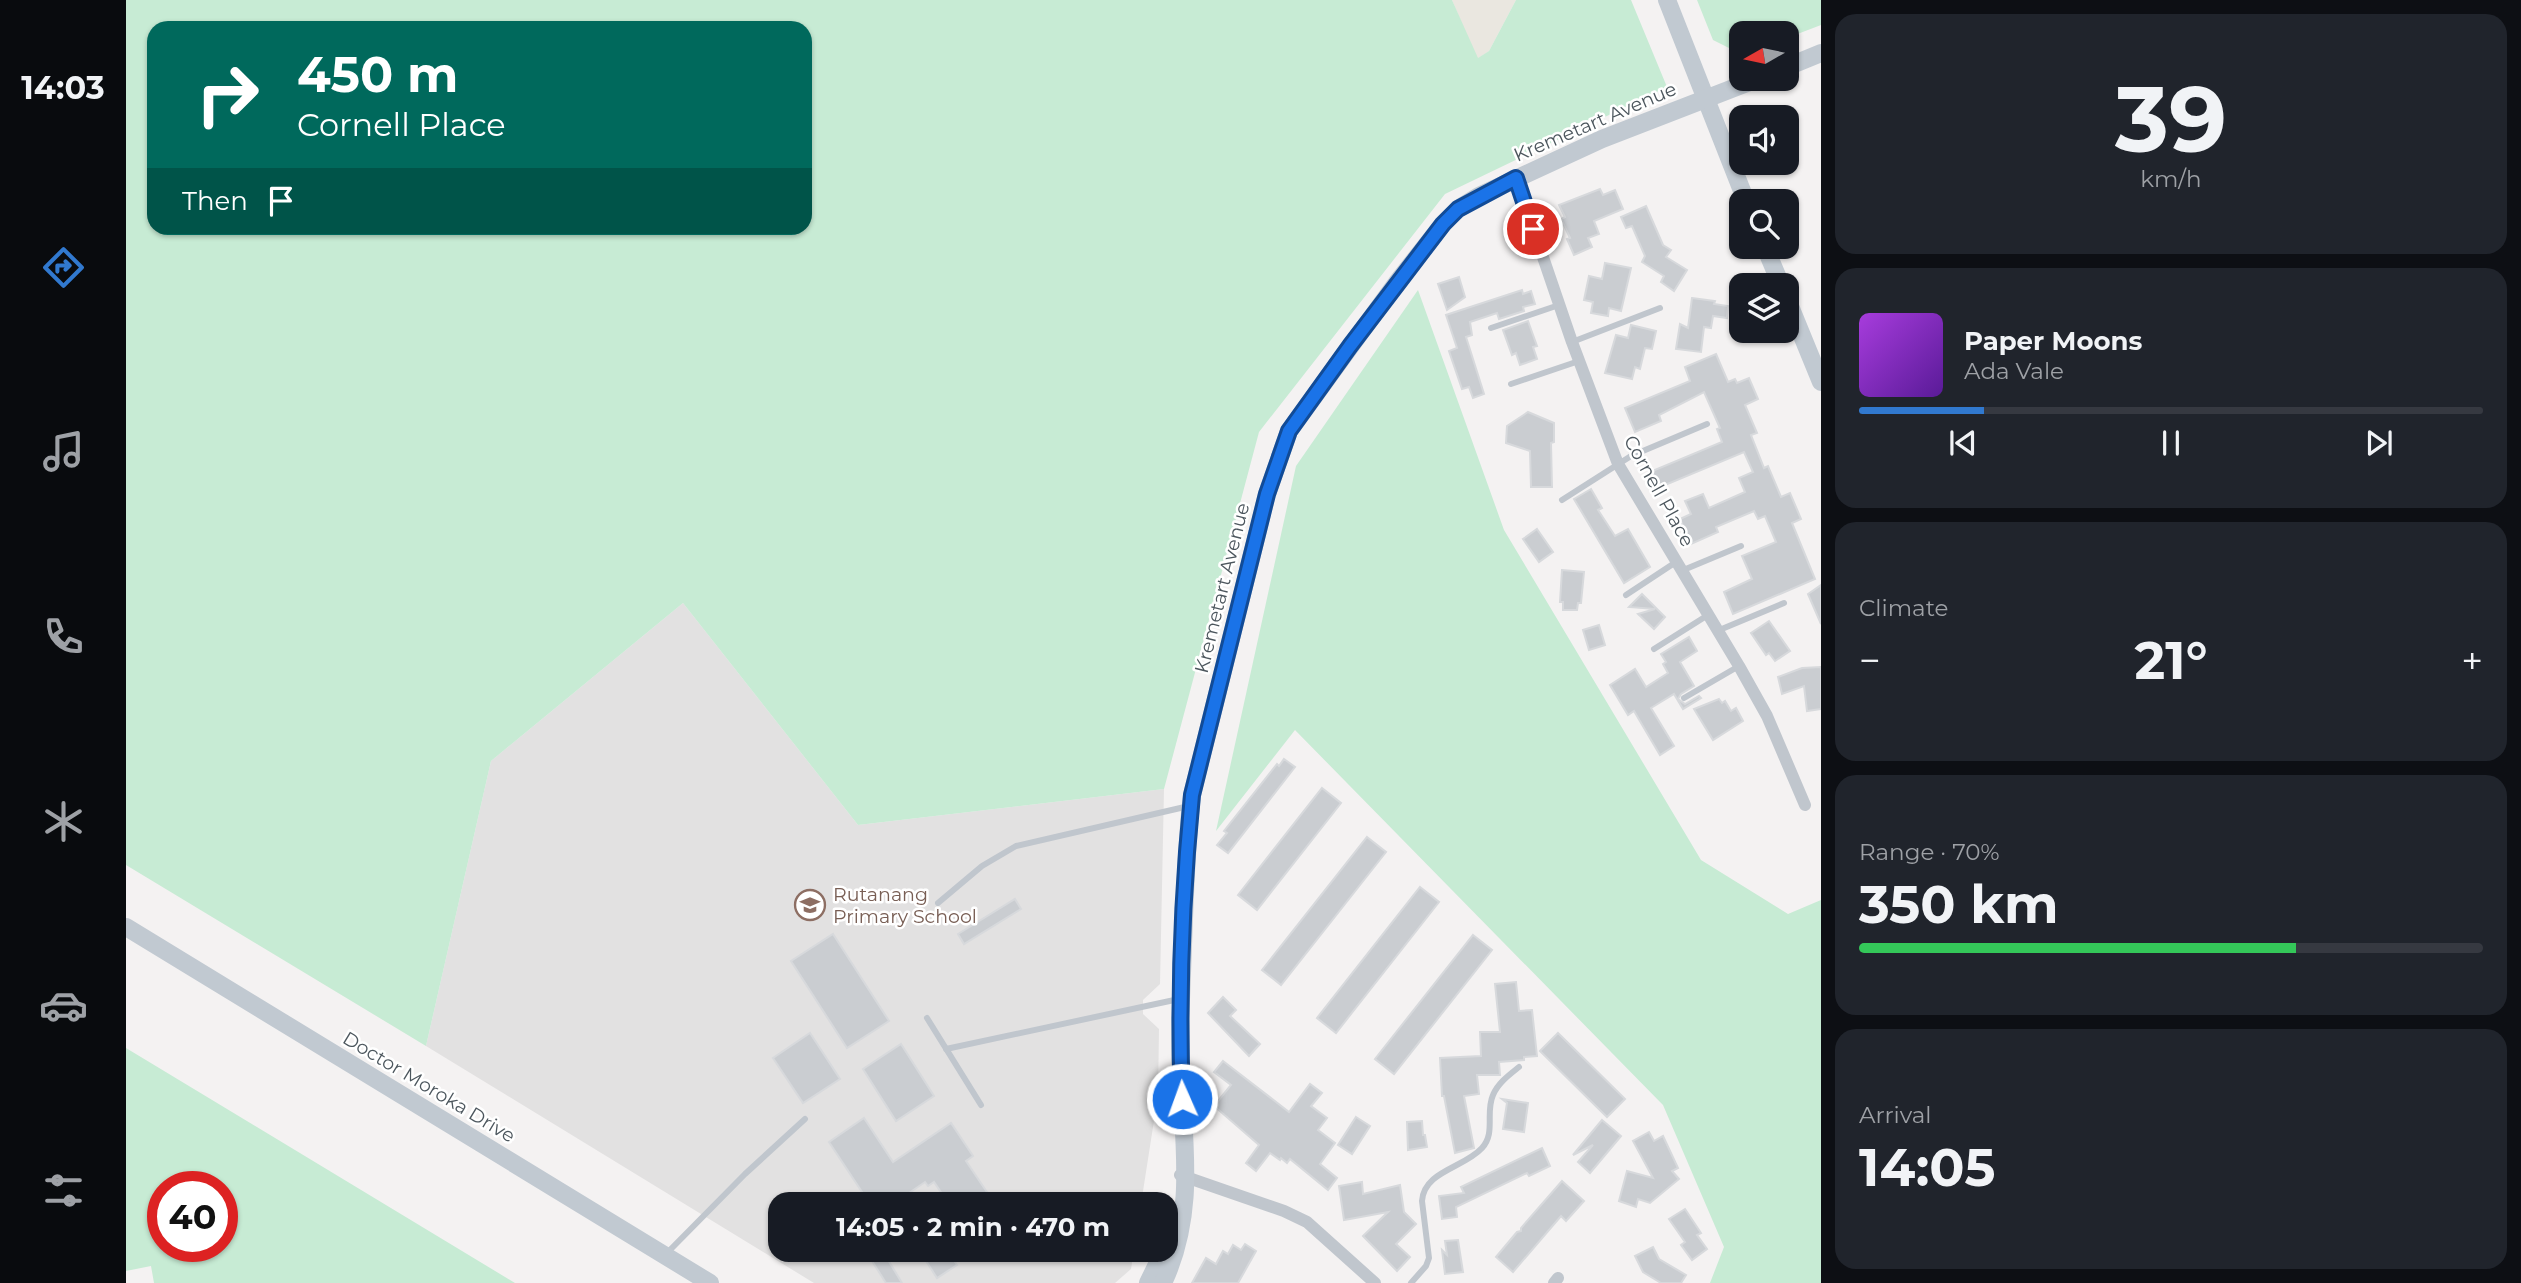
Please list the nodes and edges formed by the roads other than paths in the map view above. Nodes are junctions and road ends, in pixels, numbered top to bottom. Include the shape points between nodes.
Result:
1 (1667, 0) edge
2 (1821, 53) edge
3 (1799, 62) edge
4 (1729, 90) edge
5 (1705, 100) junction
6 (1516, 178) junction
7 (1741, 189) edge
8 (1559, 304) junction
9 (1660, 308) dead end
10 (1491, 328) dead end
11 (1799, 328) edge
12 (1572, 342) junction
13 (1579, 361) junction
14 (1821, 382) edge
15 (1511, 384) dead end
16 (1707, 425) dead end
17 (1618, 464) junction
18 (1562, 500) dead end
19 (1741, 546) dead end
20 (1679, 567) junction
21 (1626, 595) dead end
22 (1784, 603) dead end
23 (1707, 615) junction
24 (1717, 631) junction
25 (1654, 649) dead end
26 (1739, 666) junction
27 (1684, 698) dead end
28 (1805, 805) dead end
29 (1191, 806) junction
30 (938, 903) dead end
31 (126, 927) edge
32 (1181, 999) junction
33 (928, 1018) dead end
34 (946, 1049) junction
35 (1519, 1067) dead end
36 (981, 1105) dead end
37 (806, 1119) dead end
38 (1182, 1175) junction
39 (1178, 1192) edge
40 (664, 1255) junction
41 (1158, 1262) edge
42 (709, 1283) edge
43 (1148, 1283) edge
44 (1163, 1283) edge
45 (1375, 1283) edge
46 (1411, 1283) edge

1 - 5 street
2 - 3 street
4 - 5 street, Kremetart Avenue
5 - 6 street, Kremetart Avenue
5 - 7 street
6 - 8 street, Cornell Place
6 - 29 street, Kremetart Avenue via 1458,209 1443,224 1289,431 1267,494
8 - 10 lane
8 - 12 street, Cornell Place
9 - 12 lane
11 - 14 street
12 - 13 street, Cornell Place
13 - 15 lane
13 - 17 street, Cornell Place
16 - 17 lane
17 - 18 lane
17 - 20 street, Cornell Place
19 - 20 lane
20 - 21 lane
20 - 23 street, Cornell Place
22 - 24 lane
23 - 24 street, Cornell Place
23 - 25 lane
24 - 26 street, Cornell Place
26 - 27 lane
26 - 28 street, Cornell Place via 1767,716
29 - 30 lane via 1016,846 982,866
29 - 32 street, Kremetart Avenue
31 - 40 street, Doctor Moroka Drive
32 - 34 lane
32 - 38 street, Kremetart Avenue
33 - 34 lane
34 - 36 lane
35 - 46 lane via 1493,1094 1484,1146 1428,1184 1423,1193 1429,1258
37 - 40 lane
38 - 39 street, Kremetart Avenue
38 - 44 street, Kremetart Avenue via 1186,1203
38 - 45 street via 1307,1222
40 - 42 street, Doctor Moroka Drive
41 - 43 street, Kremetart Avenue

